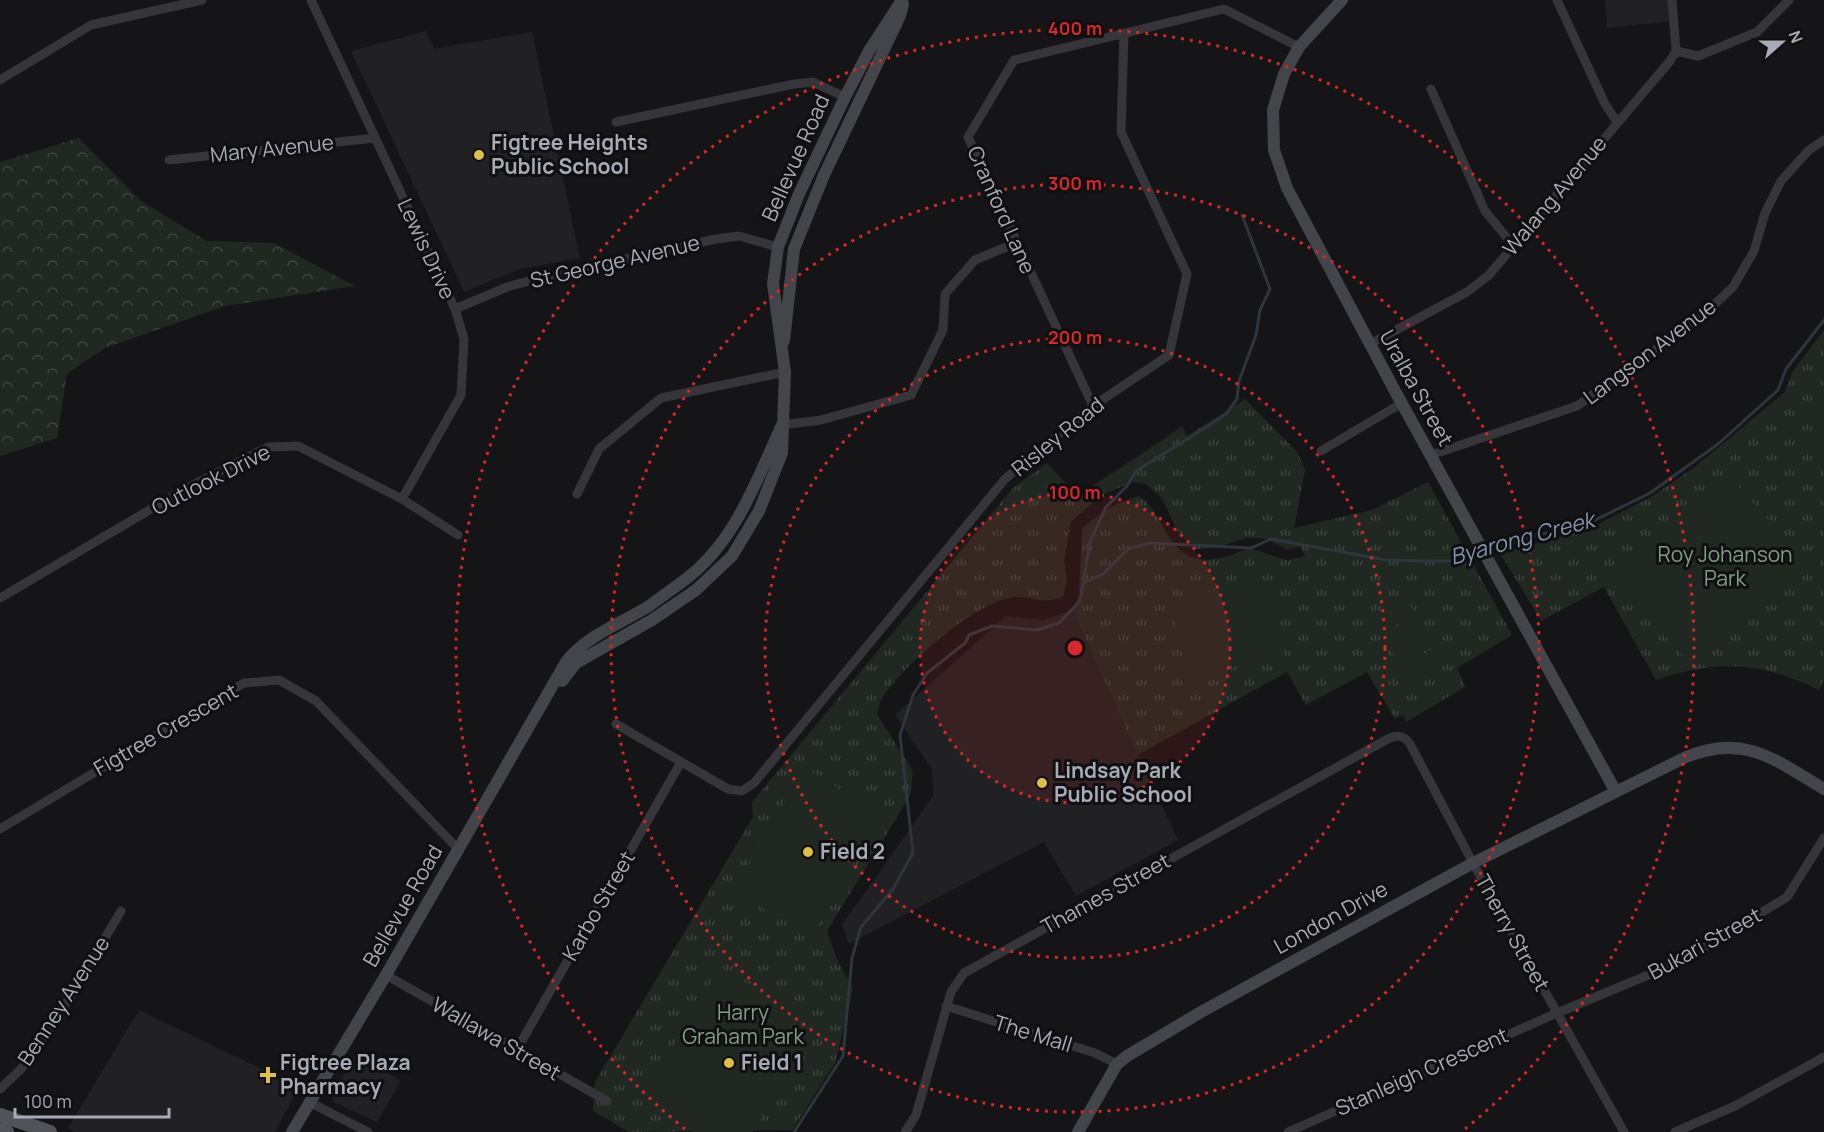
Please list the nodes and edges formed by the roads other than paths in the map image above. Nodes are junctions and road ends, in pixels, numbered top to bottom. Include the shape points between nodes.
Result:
1 (202, 0) edge
2 (311, 0) edge
3 (903, 0) edge
4 (1342, 0) edge
5 (1557, 0) edge
6 (1672, 0) edge
7 (1789, 0) edge
8 (1124, 33) junction
9 (1299, 47) junction
10 (1676, 51) junction
11 (0, 80) edge
12 (1431, 90) dead end
13 (845, 97) junction
14 (616, 122) dead end
15 (1617, 122) junction
16 (375, 138) junction
17 (1824, 141) edge
18 (169, 160) dead end
19 (1016, 243) junction
20 (1513, 245) junction
21 (778, 247) junction
22 (455, 309) junction
23 (1370, 344) junction
24 (783, 346) junction
25 (785, 372) junction
26 (1402, 403) junction
27 (1093, 406) junction
28 (782, 425) junction
29 (1321, 451) dead end
30 (1431, 455) junction
31 (577, 494) dead end
32 (402, 499) junction
33 (458, 535) dead end
34 (0, 598) edge
35 (616, 724) dead end
36 (1400, 736) joint
37 (681, 762) junction
38 (1824, 789) edge
39 (1616, 792) junction
40 (0, 829) edge
41 (1824, 838) edge
42 (458, 849) junction
43 (1473, 862) junction
44 (121, 911) dead end
45 (386, 975) junction
46 (946, 1006) junction
47 (1557, 1012) junction
48 (516, 1051) junction
49 (1824, 1057) edge
50 (1117, 1064) junction
51 (2, 1088) edge
52 (607, 1101) dead end
53 (309, 1102) junction
54 (0, 1115) edge
55 (0, 1130) edge
56 (7, 1132) edge
57 (50, 1132) edge
58 (292, 1132) edge
59 (368, 1132) edge
60 (905, 1132) edge
61 (1078, 1132) edge
62 (1288, 1132) edge
63 (1624, 1132) edge
64 (1675, 1132) edge

1 - 11 street via 91,25
2 - 16 street, Lewis Drive
3 - 13 street, Bellevue Road via 869,51
3 - 24 street, Bellevue Road via 900,15 807,211 794,249
4 - 9 street, Uralba Street
5 - 15 street
6 - 10 street
7 - 10 street via 1757,32 1698,56
8 - 9 street, Cranford Lane via 1224,9
8 - 19 street, Cranford Lane via 1014,60 968,137
8 - 27 street, Risley Road via 1121,132 1187,274 1169,355
9 - 23 street, Uralba Street via 1284,74 1273,110 1274,150 1287,188
10 - 15 street, Walang Avenue
12 - 20 street via 1485,211
13 - 14 street via 813,82 794,84
13 - 21 street, Bellevue Road
15 - 20 street, Walang Avenue
16 - 18 street, Mary Avenue
16 - 22 street, Lewis Drive
17 - 30 street, Langson Avenue via 1809,150 1781,182 1765,213 1754,251 1733,288 1700,318 1577,406
19 - 27 street, Cranford Lane
19 - 28 street via 975,260 945,294 943,330 911,395 821,420
20 - 23 street, Walang Avenue via 1489,275 1467,292
21 - 22 street, St George Avenue via 740,236 716,239 536,279
21 - 24 street, Bellevue Road via 773,284
22 - 32 street, Lewis Drive via 464,339 461,395
23 - 26 street, Uralba Street
24 - 25 street, Bellevue Road
25 - 28 street, Bellevue Road
25 - 31 street via 661,398 599,448
26 - 29 street
26 - 30 street, Uralba Street
27 - 37 street, Risley Road via 1005,479 754,783 742,790 728,789
28 - 42 street, Bellevue Road via 782,453 759,511 732,556 696,590 576,663 547,698
30 - 39 street, Uralba Street
32 - 33 street, Outlook Drive
32 - 34 street, Outlook Drive via 298,446 268,447 184,489
35 - 37 street
36 - 43 street, Therry Street via 1410,744
36 - 46 street, Thames Street via 1386,740 967,971 956,982
37 - 48 street, Karbo Street
38 - 39 street, London Drive via 1769,756 1731,746 1702,750
39 - 43 street, London Drive
40 - 42 street, Figtree Crescent via 244,683 279,680 316,701
41 - 47 street, Bukari Street via 1787,897 1778,904 1665,970
42 - 45 street, Bellevue Road
43 - 47 street, Therry Street
43 - 50 street, London Drive via 1201,1012
44 - 51 street, Benney Avenue via 50,1030
45 - 48 street, Wallawa Street
45 - 53 street, Bellevue Road
46 - 50 street, The Mall via 1095,1053
46 - 60 street, Thames Street via 916,1115
47 - 62 street, Stanleigh Crescent
47 - 63 street, Therry Street
48 - 52 street, Wallawa Street
49 - 64 street via 1735,1106
50 - 61 street, London Drive
53 - 58 street, Bellevue Road
53 - 59 street
54 - 57 main road
55 - 56 main road

